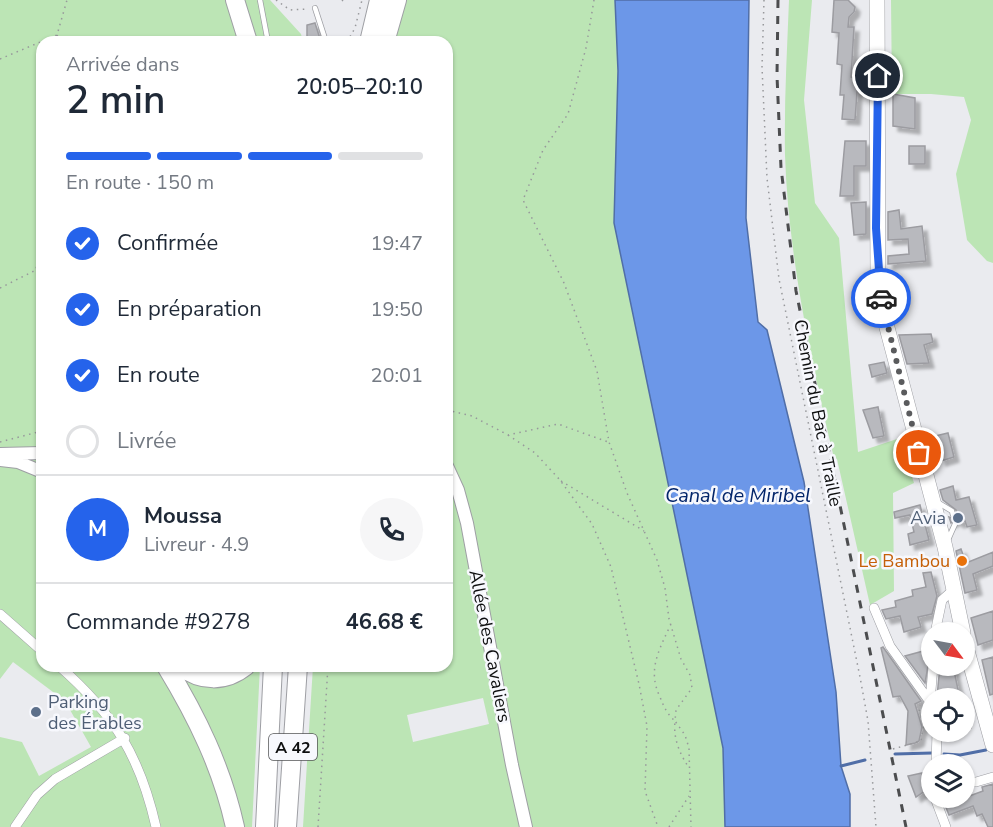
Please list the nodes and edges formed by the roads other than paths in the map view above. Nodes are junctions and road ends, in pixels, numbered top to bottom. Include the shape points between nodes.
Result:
1 (235, 0) edge
2 (240, 0) edge
3 (260, 0) edge
4 (379, 0) edge
5 (397, 0) edge
6 (877, 0) edge
7 (315, 9) road end
8 (246, 36) edge
9 (247, 36) edge
10 (267, 36) edge
11 (324, 36) edge
12 (370, 36) edge
13 (387, 36) edge
14 (36, 453) edge
15 (0, 454) edge
16 (0, 460) edge
17 (36, 472) edge
18 (453, 479) edge
19 (932, 498) junction
20 (953, 514) dead end
21 (955, 524) dead end
22 (945, 547) junction
23 (953, 590) junction
24 (874, 608) dead end
25 (0, 614) edge
26 (937, 622) edge
27 (960, 622) edge
28 (36, 646) edge
29 (66, 672) edge
30 (169, 672) edge
31 (190, 672) edge
32 (236, 672) edge
33 (273, 672) edge
34 (298, 672) edge
35 (973, 676) edge
36 (921, 695) edge
37 (987, 728) edge
38 (124, 738) junction
39 (993, 745) edge
40 (993, 777) edge
41 (975, 782) edge
42 (938, 808) edge
43 (15, 827) edge
44 (156, 827) edge
45 (235, 827) edge
46 (265, 827) edge
47 (287, 827) edge
48 (526, 827) edge
49 (946, 827) edge

1 - 8 highway
2 - 9 highway
3 - 10 lane
4 - 12 highway
5 - 13 highway
6 - 19 main road via 879,281 885,320
7 - 11 lane
14 - 15 street
16 - 17 street via 18,462
18 - 48 street, Allée des Cavaliers via 467,522
19 - 20 lane
19 - 22 main road
21 - 22 lane
22 - 23 main road
23 - 26 street via 942,600
23 - 27 main road
24 - 36 street via 890,646
25 - 28 street
29 - 38 street via 90,693
30 - 45 highway via 213,755
31 - 32 highway via 214,680
33 - 46 highway, A 42
34 - 47 highway, A 42
35 - 37 main road
37 - 39 main road
38 - 43 street via 55,779 37,795
38 - 44 street via 148,791
40 - 41 street
42 - 49 street

